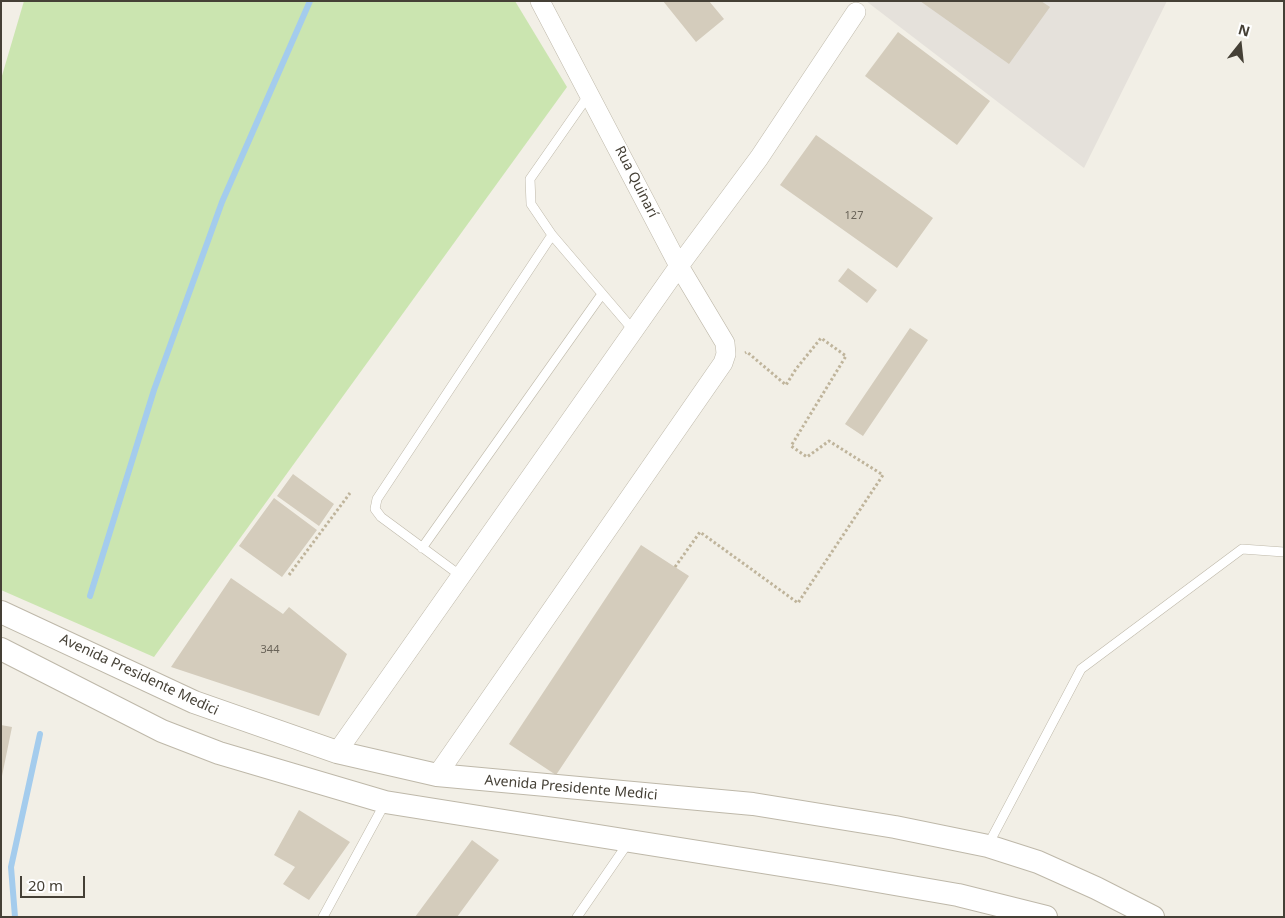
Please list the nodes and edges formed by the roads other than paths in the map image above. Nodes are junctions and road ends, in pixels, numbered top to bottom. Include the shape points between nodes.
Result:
1 (540, 1) edge
2 (856, 12) dead end
3 (588, 96) junction
4 (552, 235) junction
5 (679, 266) junction
6 (602, 294) junction
7 (634, 331) junction
8 (422, 548) junction
9 (1284, 552) edge
10 (461, 576) junction
11 (1, 612) edge
12 (67, 642) junction
13 (1, 649) edge
14 (53, 676) junction
15 (337, 752) junction
16 (437, 775) junction
17 (385, 802) junction
18 (629, 841) junction
19 (988, 846) junction
20 (323, 917) edge
21 (576, 917) edge
22 (1046, 917) edge
23 (1153, 917) edge

1 - 3 street, Rua Quinarí
2 - 5 street via 759,158
3 - 4 lane via 530,179 531,204
3 - 5 street, Rua Quinarí via 614,139
4 - 6 lane
4 - 8 lane via 377,499 376,509 381,517
5 - 7 street
5 - 16 street, Rua Quinarí via 725,343 723,363
6 - 7 lane
6 - 8 lane
7 - 10 street
8 - 10 lane
9 - 19 lane via 1242,549 1081,669
10 - 15 street
11 - 12 street, Avenida Presidente Medici
12 - 14 street
12 - 15 street, Avenida Presidente Medici via 194,702
13 - 14 street
14 - 17 street via 162,730 220,753
15 - 16 street, Avenida Presidente Medici
16 - 19 street, Avenida Presidente Medici via 753,804
17 - 18 street
17 - 20 lane
18 - 21 lane
18 - 22 street via 903,885
19 - 23 street, Avenida Presidente Medici via 1038,862

